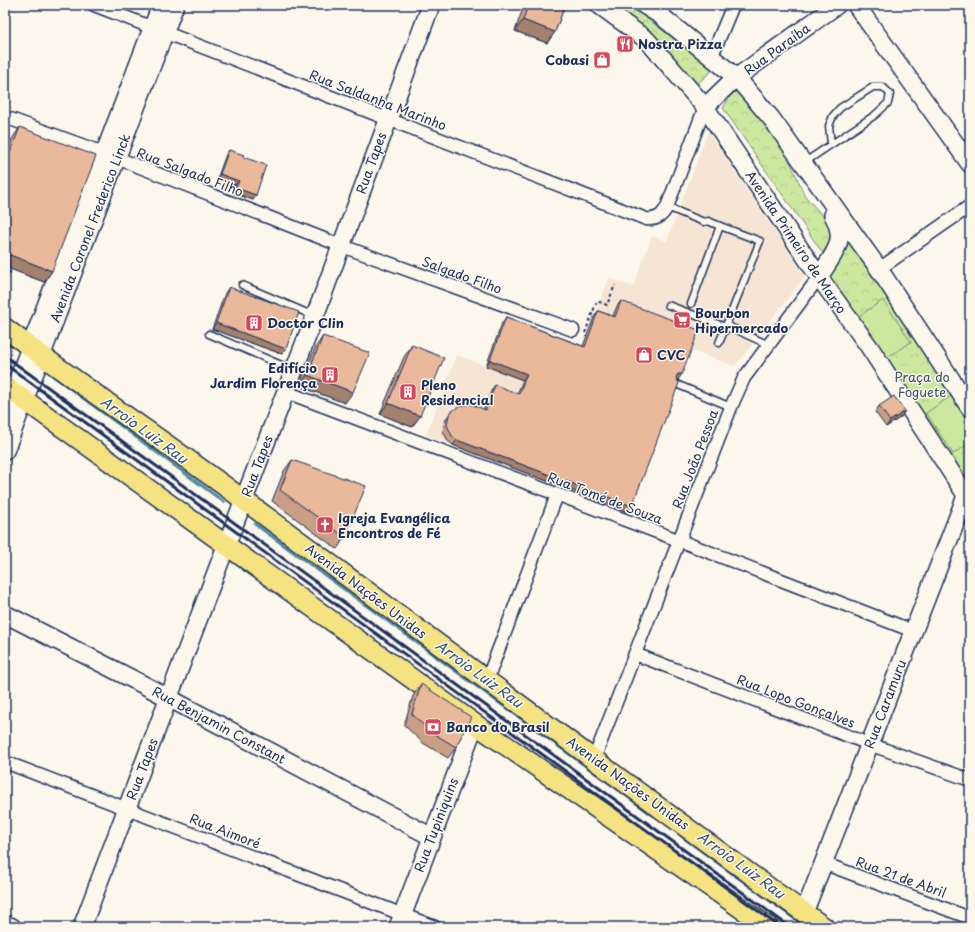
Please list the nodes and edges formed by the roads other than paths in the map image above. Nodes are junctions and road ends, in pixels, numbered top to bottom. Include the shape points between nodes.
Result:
1 (94, 5) edge
2 (160, 5) edge
3 (175, 5) edge
4 (431, 5) edge
5 (599, 5) edge
6 (644, 5) edge
7 (733, 5) edge
8 (837, 5) edge
9 (856, 5) edge
10 (159, 29) junction
11 (711, 58) junction
12 (737, 78) junction
13 (705, 107) junction
14 (5, 117) edge
15 (387, 119) junction
16 (831, 144) junction
17 (111, 155) junction
18 (805, 164) junction
19 (970, 164) edge
20 (970, 206) edge
21 (667, 207) junction
22 (85, 223) junction
23 (720, 226) junction
24 (342, 246) junction
25 (878, 269) junction
26 (819, 277) junction
27 (242, 285) dead end
28 (691, 304) dead end
29 (668, 305) dead end
30 (315, 316) junction
31 (726, 325) junction
32 (5, 328) edge
33 (573, 330) road end
34 (210, 334) dead end
35 (719, 343) dead end
36 (769, 345) junction
37 (36, 352) junction
38 (295, 370) junction
39 (676, 384) edge
40 (286, 392) junction
41 (14, 393) edge
42 (731, 407) junction
43 (970, 408) edge
44 (5, 411) edge
45 (5, 451) edge
46 (559, 491) junction
47 (969, 497) edge
48 (245, 500) junction
49 (678, 540) junction
50 (226, 546) junction
51 (5, 614) edge
52 (913, 631) junction
53 (635, 654) junction
54 (487, 680) junction
55 (169, 698) junction
56 (475, 724) junction
57 (869, 744) junction
58 (594, 759) junction
59 (5, 762) edge
60 (970, 780) edge
61 (127, 808) junction
62 (432, 837) junction
63 (823, 863) junction
64 (804, 913) junction
65 (970, 918) edge
66 (400, 921) edge
67 (5, 924) edge
68 (12, 927) edge
69 (82, 927) edge
70 (435, 927) edge
71 (768, 927) edge
72 (824, 927) edge

1 - 10 street, Rua Saldanha Marinho
2 - 10 street, Avenida Coronel Frederico Linck
3 - 10 street, Avenida Coronel Frederico Linck
4 - 15 street, Rua Tapes
5 - 13 street, Avenida Primeiro de Março via 647,40
6 - 11 street via 660,15
7 - 11 street
8 - 12 street, Rua Paraíba
9 - 19 street
10 - 15 street, Rua Saldanha Marinho
10 - 17 street, Avenida Coronel Frederico Linck
11 - 12 street
12 - 13 street, Rua Paraíba
12 - 18 street
13 - 21 street
13 - 26 street, Avenida Primeiro de Março
14 - 17 street, Rua Salgado Filho
15 - 21 street, Rua Saldanha Marinho via 639,217 652,220 662,215
15 - 24 street, Rua Tapes
16 - 16 lane via 875,115 888,102 890,94 883,87 874,87 840,108 829,126
16 - 18 lane
17 - 22 street, Avenida Coronel Frederico Linck
17 - 24 street, Rua Salgado Filho
18 - 25 street
18 - 26 street via 841,231 838,247
20 - 25 street
21 - 23 lane
22 - 37 street, Avenida Coronel Frederico Linck
22 - 37 street, Avenida Coronel Frederico Linck via 43,303
23 - 28 lane
23 - 31 lane via 760,241
24 - 30 street, Rua Tapes
24 - 33 street, Salgado Filho
25 - 43 street
26 - 36 street, Rua João Pessoa
26 - 47 street, Avenida Primeiro de Março via 870,348
27 - 30 lane
29 - 31 lane
30 - 38 street, Rua Tapes
31 - 35 lane
31 - 36 lane
32 - 37 main road, Avenida Nações Unidas
34 - 38 lane
36 - 42 street, Rua João Pessoa via 744,378
37 - 41 street, Avenida Coronel Frederico Linck
37 - 48 main road, Avenida Nações Unidas
38 - 40 street, Rua Tapes
39 - 42 lane
40 - 46 street, Rua Tomé de Souza
40 - 48 street, Rua Tapes
41 - 44 street, Avenida Coronel Frederico Linck
41 - 45 street, Avenida Coronel Frederico Linck
41 - 50 main road
42 - 49 street, Rua João Pessoa
46 - 49 street, Rua Tomé de Souza
46 - 54 street
47 - 52 street, Rua Caramuru
48 - 50 street, Rua Tapes
48 - 54 main road, Avenida Nações Unidas
49 - 52 street, Rua Tomé de Souza
49 - 53 street, Rua João Pessoa
50 - 55 street, Rua Tapes
50 - 56 main road
51 - 55 street, Rua Benjamin Constant
52 - 57 street, Rua Caramuru
53 - 57 street, Rua Lopo Gonçalves
53 - 58 street, Rua João Pessoa
54 - 58 main road, Avenida Nações Unidas
55 - 61 street, Rua Tapes
55 - 62 street, Rua Benjamin Constant
56 - 62 street, Rua Tupiniquins
56 - 71 main road
57 - 60 street, Rua Lopo Gonçalves
57 - 63 street, Rua Caramuru
58 - 64 main road, Avenida Nações Unidas
59 - 61 street, Rua Aimoré
61 - 66 street, Rua Aimoré
61 - 69 street, Rua Tapes
62 - 66 street, Rua Tupiniquins
63 - 64 street, Rua Caramuru
63 - 65 street, Rua 21 de Abril
64 - 72 main road, Avenida Nações Unidas
66 - 70 street, Rua Aimoré
67 - 68 street

